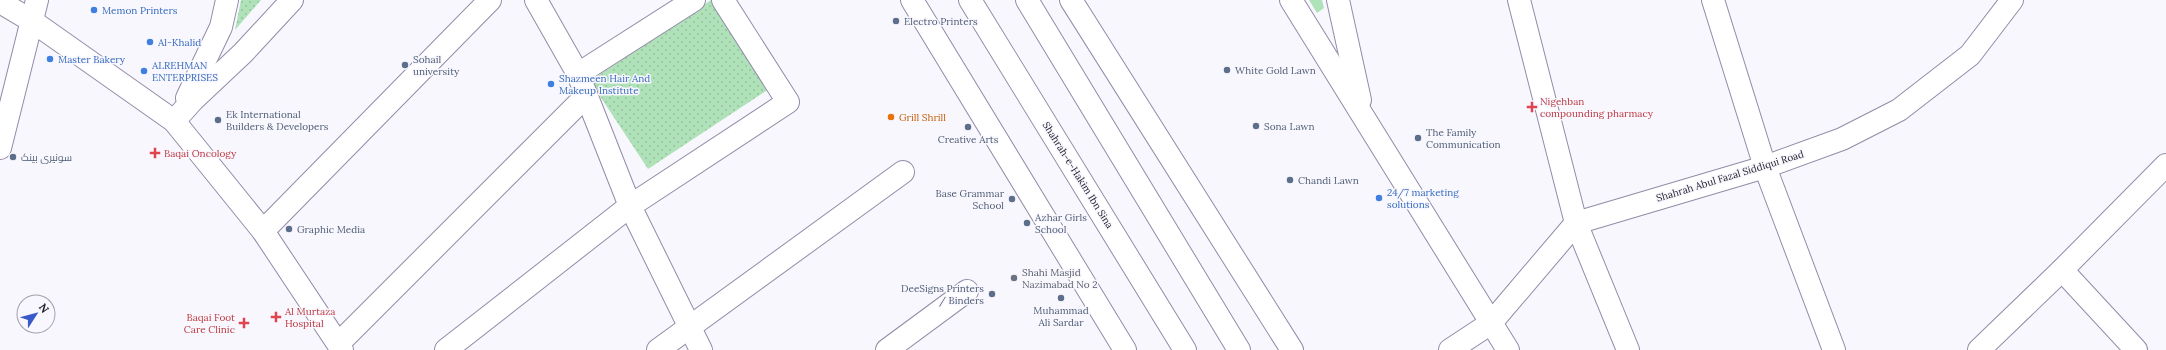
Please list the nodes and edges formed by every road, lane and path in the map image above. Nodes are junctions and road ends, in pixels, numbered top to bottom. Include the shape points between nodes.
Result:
1 (37, 0) edge
2 (227, 0) edge
3 (292, 0) edge
4 (490, 0) edge
5 (536, 0) edge
6 (694, 0) edge
7 (723, 0) edge
8 (912, 0) edge
9 (970, 0) edge
10 (1027, 0) edge
11 (1070, 0) edge
12 (1291, 0) edge
13 (1338, 0) edge
14 (1520, 0) edge
15 (1714, 0) edge
16 (2012, 0) edge
17 (0, 2) edge
18 (32, 21) junction
19 (578, 74) junction
20 (586, 96) junction
21 (1363, 115) junction
22 (174, 121) junction
23 (0, 148) edge
24 (2166, 165) edge
25 (1764, 167) junction
26 (903, 172) dead end
27 (630, 206) junction
28 (1576, 223) junction
29 (263, 231) junction
30 (2062, 270) junction
31 (968, 291) dead end
32 (1491, 323) junction
33 (690, 325) junction
34 (341, 346) edge
35 (446, 350) edge
36 (658, 350) edge
37 (702, 350) edge
38 (887, 350) edge
39 (1125, 350) edge
40 (1185, 350) edge
41 (1239, 350) edge
42 (1292, 350) edge
43 (1450, 350) edge
44 (1508, 350) edge
45 (1628, 350) edge
46 (1834, 350) edge
47 (1979, 350) edge
48 (2136, 350) edge

1 - 18 main road
2 - 22 main road via 221,27
3 - 22 main road
4 - 29 main road
5 - 19 main road
6 - 19 main road
7 - 27 main road via 788,102
8 - 39 main road
9 - 40 main road, Shahrah-e-Hakim Ibn Sina
10 - 41 main road
11 - 42 main road
12 - 21 main road
13 - 21 main road
14 - 28 main road
15 - 25 main road
16 - 25 main road, Shahrah Abul Fazal Siddiqui Road via 1970,56 1899,110 1842,139
17 - 18 main road
18 - 22 main road
18 - 23 main road
19 - 20 main road
20 - 27 main road
20 - 34 main road
21 - 32 main road
22 - 29 main road
24 - 30 main road
25 - 28 main road, Shahrah Abul Fazal Siddiqui Road
25 - 46 main road
26 - 33 main road
27 - 33 main road
27 - 35 main road
28 - 32 main road
28 - 45 main road
29 - 34 main road
30 - 47 main road
30 - 48 main road
31 - 38 main road
32 - 43 main road
32 - 44 main road
33 - 36 main road
33 - 37 main road

